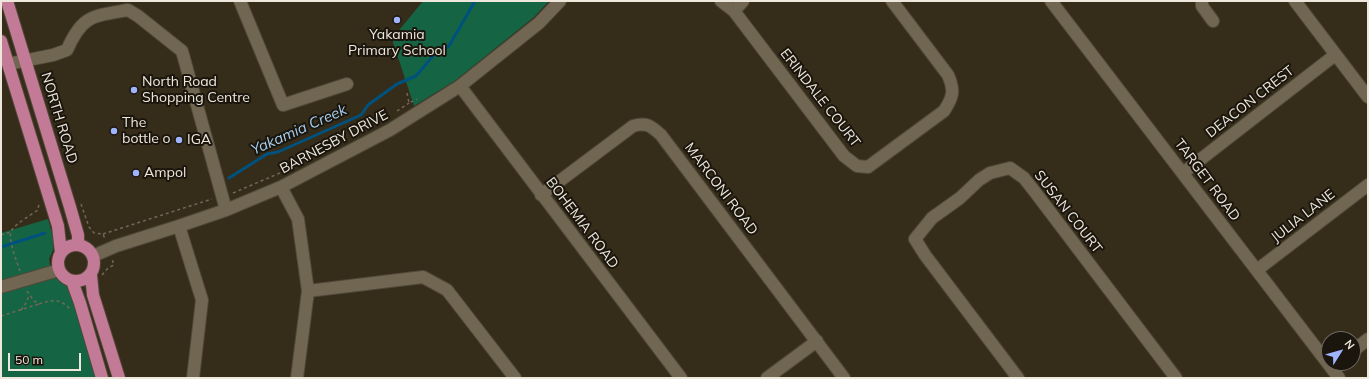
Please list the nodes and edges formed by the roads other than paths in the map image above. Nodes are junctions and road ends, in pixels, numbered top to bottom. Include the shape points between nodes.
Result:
1 (8, 1) edge
2 (240, 1) edge
3 (560, 1) edge
4 (721, 1) edge
5 (743, 1) edge
6 (892, 1) edge
7 (1051, 1) edge
8 (1202, 1) edge
9 (1295, 1) edge
10 (734, 11) junction
11 (1213, 21) dead end
12 (1, 41) edge
13 (1335, 55) junction
14 (26, 61) junction
15 (8, 64) junction
16 (347, 84) dead end
17 (460, 86) junction
18 (1368, 98) edge
19 (60, 172) junction
20 (1183, 173) junction
21 (42, 177) junction
22 (1368, 184) edge
23 (281, 187) junction
24 (541, 195) junction
25 (226, 210) junction
26 (179, 226) junction
27 (78, 245) junction
28 (61, 253) junction
29 (93, 256) junction
30 (59, 270) junction
31 (1257, 270) junction
32 (91, 274) junction
33 (72, 281) junction
34 (1, 287) edge
35 (308, 291) junction
36 (817, 341) junction
37 (1321, 349) edge
38 (102, 378) edge
39 (118, 378) edge
40 (193, 378) edge
41 (297, 378) edge
42 (515, 378) edge
43 (681, 378) edge
44 (767, 378) edge
45 (844, 378) edge
46 (1018, 378) edge
47 (1176, 378) edge

1 - 14 main road, NORTH ROAD
2 - 16 street via 283,105
3 - 17 street, BARNESBY DRIVE via 540,23
4 - 10 street, ERINDALE COURT
5 - 10 street
6 - 10 street, ERINDALE COURT via 948,75 953,85 952,98 944,111 868,167 857,166 844,156
7 - 20 street, TARGET ROAD
8 - 11 street via 1202,6
9 - 13 street
12 - 15 main road
13 - 18 street
13 - 20 street, DEACON CREST
14 - 15 street
14 - 19 main road, NORTH ROAD
14 - 25 street via 67,50 73,35 86,21 96,16 128,10 138,16 182,51
15 - 21 main road
17 - 23 street, BARNESBY DRIVE via 390,130
17 - 24 street, BOHEMIA ROAD
19 - 21 street
19 - 27 main road, NORTH ROAD via 78,235
20 - 31 street, TARGET ROAD
21 - 28 main road via 58,226
22 - 31 street, JULIA LANE
23 - 25 street, BARNESBY DRIVE
23 - 35 street via 298,219
24 - 36 street, MARCONI ROAD via 634,126 642,123 652,127 661,135
24 - 43 street, BOHEMIA ROAD
25 - 26 street, BARNESBY DRIVE
26 - 29 street, BARNESBY DRIVE
26 - 40 street via 202,300
27 - 28 main road via 68,247
27 - 29 main road via 89,250
28 - 30 main road via 58,261
29 - 32 main road via 94,266
30 - 33 main road via 64,277
30 - 34 street
31 - 37 street, TARGET ROAD
32 - 33 main road via 82,281
32 - 39 main road via 93,296
33 - 38 main road
35 - 41 street
35 - 42 street via 423,277 447,290
36 - 44 street
36 - 45 street, MARCONI ROAD
46 - 47 street, SUSAN COURT via 915,239 932,218 960,198 979,180 990,173 1010,168 1024,178

